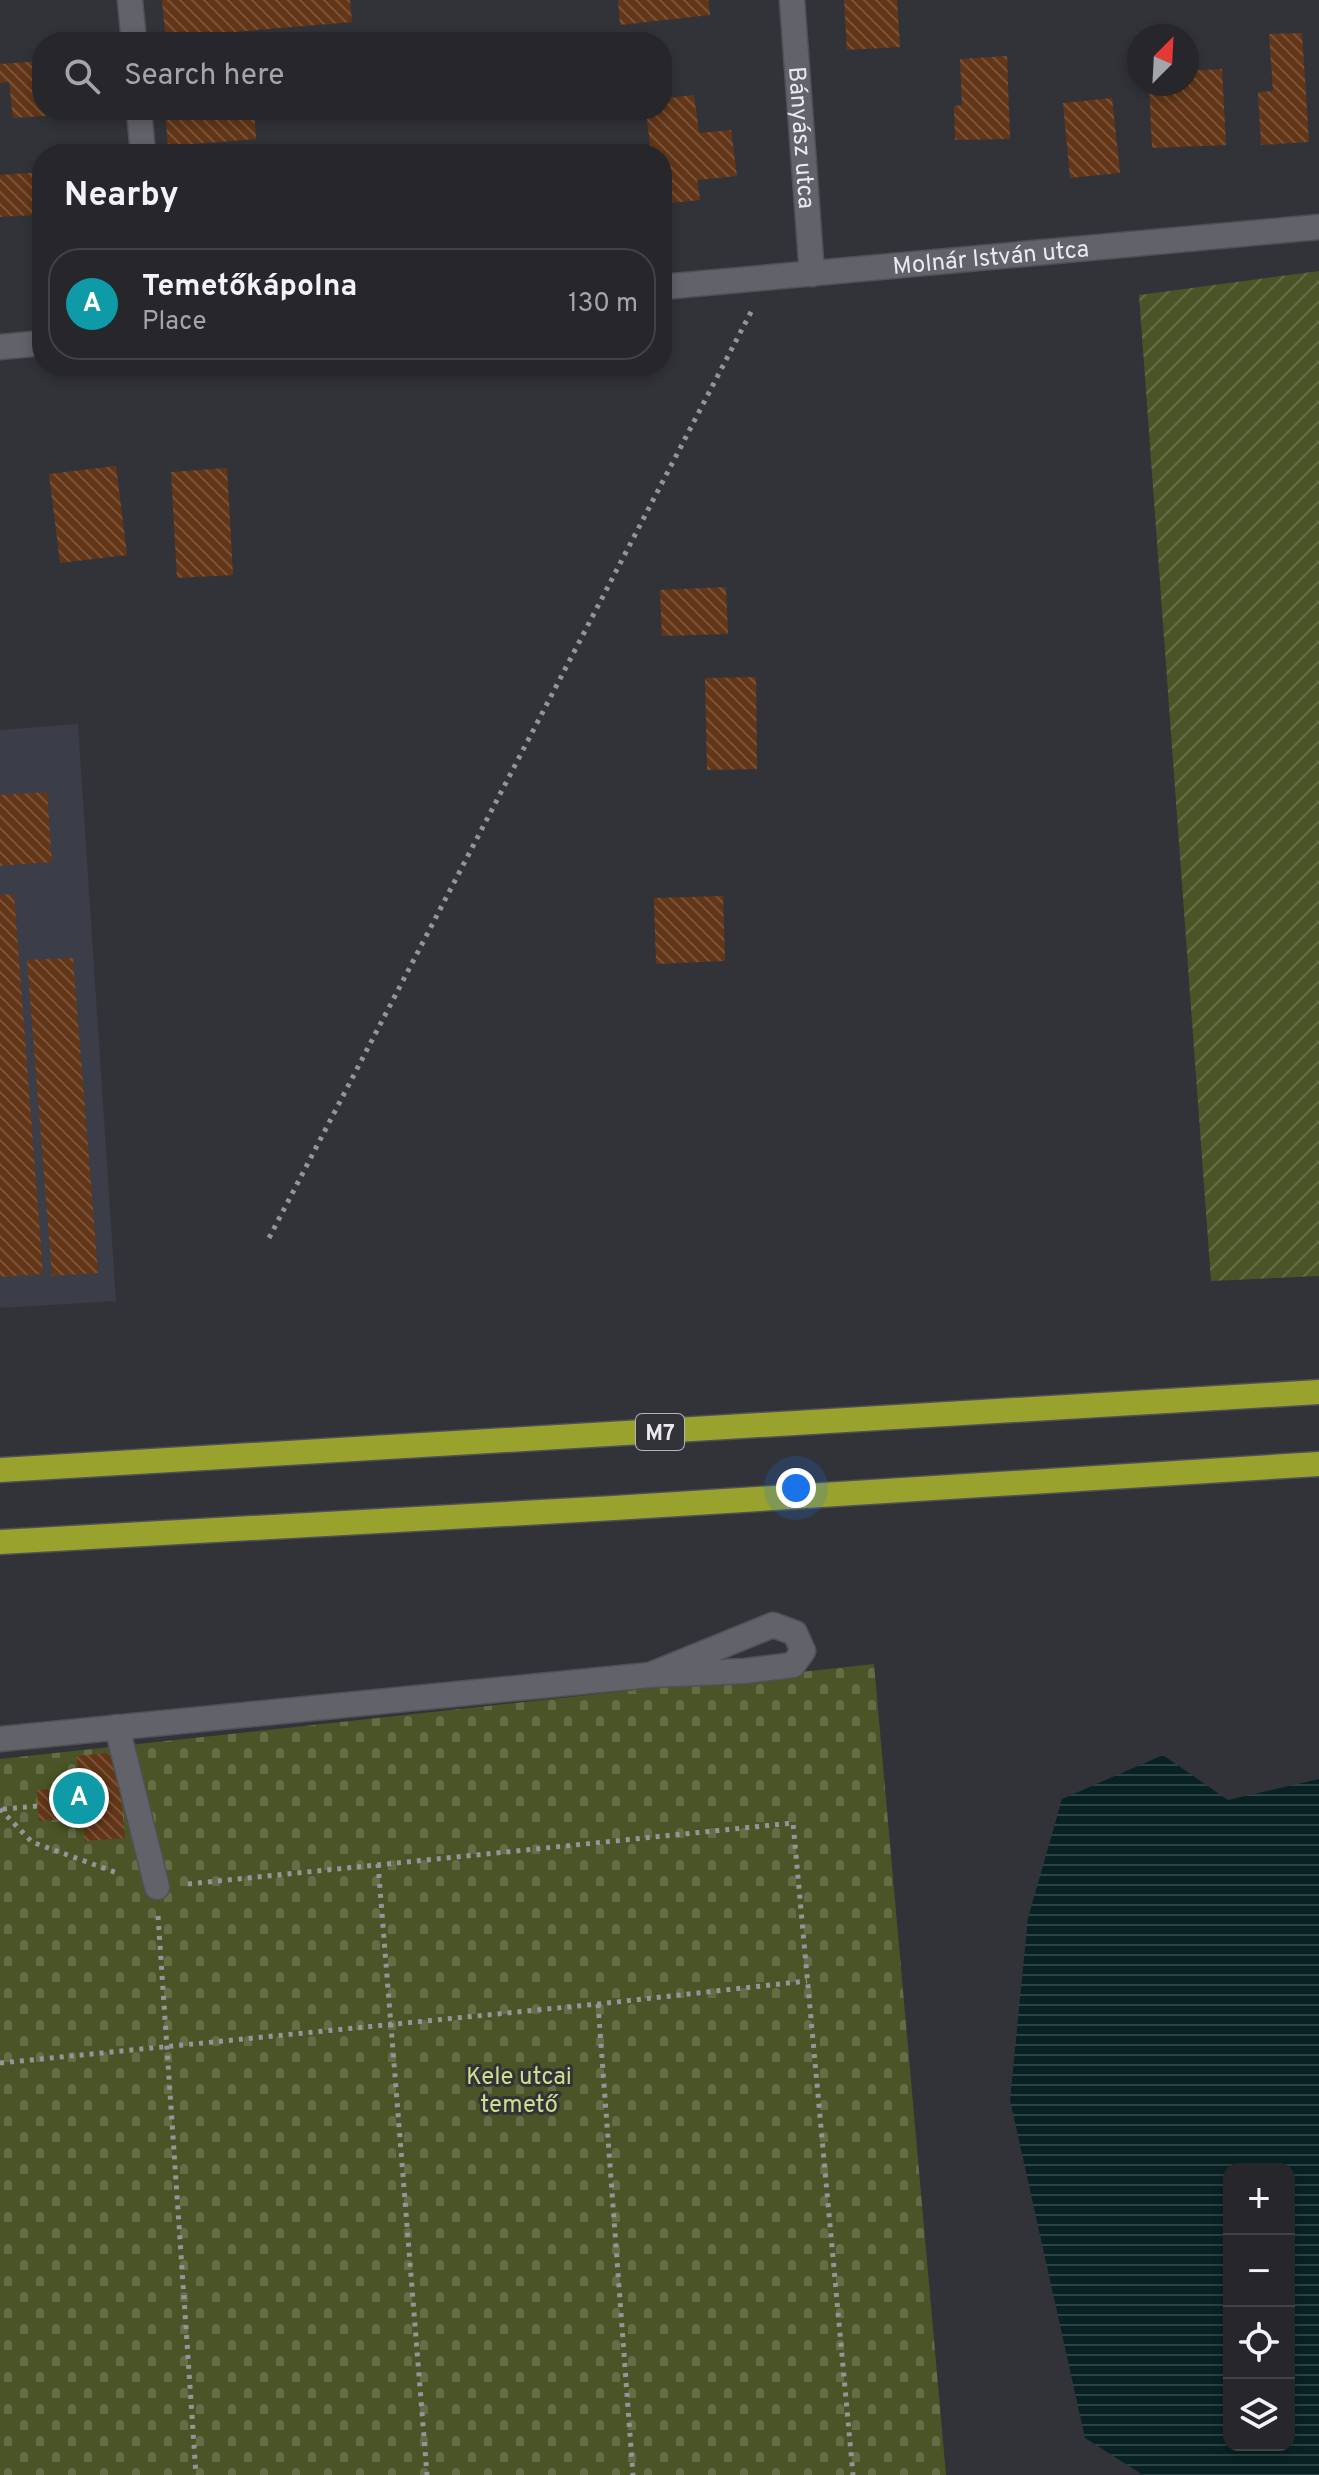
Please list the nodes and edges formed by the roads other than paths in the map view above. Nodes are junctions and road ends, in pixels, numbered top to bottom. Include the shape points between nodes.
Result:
1 (130, 0) edge
2 (792, 0) edge
3 (133, 32) edge
4 (140, 120) edge
5 (142, 144) edge
6 (1319, 227) edge
7 (812, 274) junction
8 (672, 286) edge
9 (32, 344) edge
10 (0, 347) edge
11 (1319, 1392) edge
12 (1319, 1464) edge
13 (0, 1470) edge
14 (0, 1542) edge
15 (650, 1675) junction
16 (117, 1727) junction
17 (0, 1739) edge
18 (157, 1887) road end

1 - 3 street
2 - 7 street, Bányász utca
4 - 5 street
6 - 7 street, Molnár István utca
7 - 8 street, Molnár István utca
9 - 10 street
11 - 13 highway, M7
12 - 14 highway
15 - 15 street via 793,1665 803,1651 795,1633 773,1625
15 - 16 street
16 - 17 street
16 - 18 street

